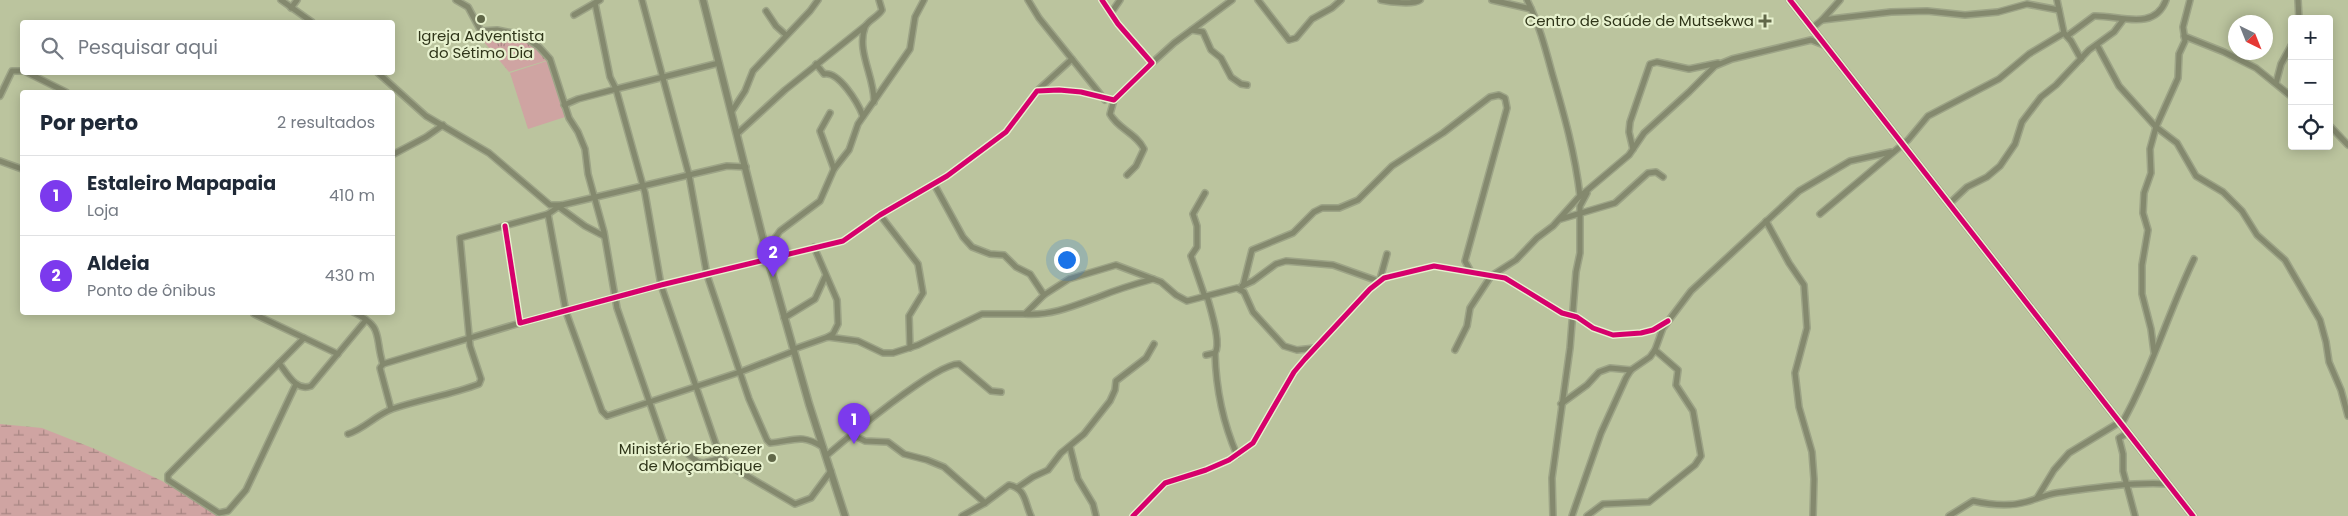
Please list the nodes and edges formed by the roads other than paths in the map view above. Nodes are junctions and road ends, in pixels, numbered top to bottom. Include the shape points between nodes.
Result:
1 (281, 0) edge
2 (297, 0) edge
3 (456, 0) edge
4 (642, 0) edge
5 (704, 0) edge
6 (818, 0) edge
7 (879, 0) edge
8 (924, 0) edge
9 (1028, 0) edge
10 (1102, 0) edge
11 (1120, 0) edge
12 (1232, 0) edge
13 (1258, 0) edge
14 (1341, 0) edge
15 (1381, 0) edge
16 (1420, 0) edge
17 (1492, 0) edge
18 (1527, 0) edge
19 (1790, 0) edge
20 (1840, 0) edge
21 (2057, 0) edge
22 (2166, 0) edge
23 (2190, 0) edge
24 (2298, 0) edge
25 (598, 2) edge
26 (291, 8) junction
27 (1532, 9) junction
28 (2059, 10) junction
29 (766, 11) dead end
30 (1111, 14) junction
31 (574, 15) dead end
32 (2299, 15) edge
33 (309, 20) edge
34 (1822, 20) junction
35 (2123, 20) junction
36 (866, 26) junction
37 (1191, 30) junction
38 (1813, 30) junction
39 (786, 34) junction
40 (2066, 35) junction
41 (2184, 36) junction
42 (1811, 40) junction
43 (1825, 45) junction
44 (2097, 45) junction
45 (2288, 52) edge
46 (1072, 59) junction
47 (2081, 59) junction
48 (719, 63) junction
49 (1152, 63) junction
50 (1718, 63) junction
51 (816, 64) junction
52 (20, 72) edge
53 (30, 75) edge
54 (380, 75) edge
55 (663, 77) junction
56 (2276, 83) junction
57 (1247, 85) dead end
58 (616, 89) junction
59 (62, 90) edge
60 (1037, 91) junction
61 (2288, 94) edge
62 (0, 96) edge
63 (1104, 100) junction
64 (1114, 100) junction
65 (874, 102) junction
66 (564, 106) junction
67 (732, 111) junction
68 (830, 113) dead end
69 (863, 116) junction
70 (442, 124) junction
71 (2156, 127) junction
72 (2333, 129) edge
73 (738, 133) junction
74 (1905, 142) junction
75 (2348, 145) edge
76 (1633, 149) junction
77 (1891, 152) junction
78 (395, 155) edge
79 (0, 161) edge
80 (746, 166) junction
81 (20, 168) edge
82 (834, 169) junction
83 (689, 175) junction
84 (1127, 175) dead end
85 (1663, 177) dead end
86 (934, 184) junction
87 (642, 186) junction
88 (1590, 189) junction
89 (1204, 194) dead end
90 (595, 196) junction
91 (1580, 196) junction
92 (1949, 204) junction
93 (560, 206) junction
94 (1580, 212) junction
95 (548, 214) junction
96 (1820, 214) dead end
97 (880, 215) junction
98 (1558, 220) junction
99 (1766, 221) junction
100 (505, 226) junction
101 (604, 236) junction
102 (814, 247) junction
103 (766, 250) junction
104 (1387, 254) dead end
105 (768, 259) junction
106 (2194, 259) dead end
107 (1471, 272) junction
108 (707, 275) junction
109 (1491, 276) junction
110 (825, 277) junction
111 (1154, 279) junction
112 (1379, 280) junction
113 (661, 285) junction
114 (1240, 287) junction
115 (1044, 295) junction
116 (1206, 296) junction
117 (614, 298) junction
118 (566, 312) junction
119 (1025, 314) junction
120 (256, 315) edge
121 (357, 315) edge
122 (1573, 316) junction
123 (784, 318) junction
124 (366, 320) junction
125 (1668, 321) junction
126 (520, 323) junction
127 (828, 337) junction
128 (304, 338) junction
129 (469, 338) junction
130 (1154, 344) dead end
131 (910, 348) junction
132 (1315, 348) junction
133 (794, 350) junction
134 (1455, 350) dead end
135 (1655, 350) junction
136 (2154, 352) junction
137 (1215, 353) junction
138 (338, 354) junction
139 (1206, 355) dead end
140 (279, 363) junction
141 (383, 364) junction
142 (1632, 370) junction
143 (740, 372) junction
144 (296, 384) junction
145 (694, 386) junction
146 (1001, 392) dead end
147 (650, 402) junction
148 (1561, 404) junction
149 (391, 409) junction
150 (2348, 416) edge
151 (2120, 424) junction
152 (348, 434) dead end
153 (851, 434) junction
154 (2128, 434) junction
155 (823, 447) junction
156 (1070, 447) junction
157 (1237, 455) junction
158 (826, 456) junction
159 (722, 458) junction
160 (831, 471) junction
161 (2168, 484) junction
162 (2126, 486) junction
163 (1017, 488) junction
164 (2037, 498) junction
165 (985, 503) junction
166 (845, 516) edge
167 (962, 516) edge
168 (1031, 516) edge
169 (1096, 516) edge
170 (1133, 516) edge
171 (1553, 516) edge
172 (1572, 516) edge
173 (1587, 516) edge
174 (1813, 516) edge
175 (1949, 516) edge
176 (2135, 516) edge
177 (2193, 516) edge

1 - 26 street
2 - 26 street
3 - 66 street via 468,7 481,31 515,33 544,52 550,59
4 - 55 street
5 - 48 street
6 - 39 street
7 - 36 street via 882,10
8 - 65 street via 914,17 910,49
9 - 46 street
10 - 30 street
11 - 30 street
12 - 37 street
13 - 14 street via 1289,40 1296,38 1312,19
15 - 16 street via 1412,3
17 - 27 street
18 - 27 street
19 - 38 street
20 - 34 street
21 - 28 street
22 - 35 street via 2157,14
23 - 41 street
24 - 32 street
25 - 31 street
25 - 58 street via 610,77
26 - 33 street
27 - 91 street via 1562,102
28 - 34 street via 2027,4 1998,12 1965,15 1891,12
28 - 40 street
29 - 39 street
30 - 49 street
34 - 38 street
35 - 40 street via 2094,16
35 - 44 street
36 - 51 street
36 - 65 street via 864,52
37 - 49 street
37 - 57 street via 1203,32 1211,50 1221,58 1231,77
38 - 42 street
38 - 43 street
39 - 67 street via 753,71 746,91
40 - 47 street
40 - 74 street via 2035,50 1999,78 1928,116
41 - 56 street via 2256,68
41 - 71 street via 2177,85
42 - 43 street
42 - 50 street
43 - 74 street
44 - 47 street
44 - 71 street via 2119,86
45 - 56 street
46 - 60 street
46 - 63 street
47 - 92 street via 2041,96 2026,116 2015,144 2000,166 1967,187
48 - 55 street
48 - 67 street
49 - 64 street
50 - 76 street via 1644,133
50 - 76 street via 1689,69 1664,62 1650,64 1630,122
51 - 69 street via 824,74 836,77 854,98
51 - 73 street
52 - 62 street via 12,71
53 - 59 street
54 - 70 street via 417,108
55 - 58 street
55 - 83 street
56 - 61 street
58 - 66 street
58 - 87 street
60 - 63 street via 1081,92
60 - 86 street via 1006,132
63 - 64 street
64 - 84 street via 1110,114 1135,136 1144,149 1136,166
65 - 69 street
66 - 90 street via 582,139
67 - 73 street
68 - 82 street via 820,131
69 - 82 street via 849,150
70 - 78 street
70 - 93 street via 489,153 544,202
71 - 136 street via 2150,150 2151,173 2144,193 2143,213 2148,230 2142,269 2142,294 2152,329
71 - 150 street via 2181,148 2196,176 2223,192 2242,211 2257,235 2285,260 2320,320 2329,362 2342,390
72 - 75 street
73 - 80 street
74 - 77 street
74 - 92 street via 1908,151
76 - 88 street
77 - 96 street
77 - 99 street via 1850,161 1799,191
79 - 81 street
80 - 83 street via 727,166
80 - 103 street
82 - 103 street via 820,201 780,231
83 - 87 street
83 - 108 street
85 - 94 street via 1656,172 1648,173 1615,203
86 - 97 street
86 - 115 street via 963,237 972,247 1004,255 1030,274
87 - 90 street
87 - 113 street
88 - 91 street
88 - 94 street
89 - 116 street via 1193,214 1197,226 1197,247 1191,256
90 - 93 street
90 - 101 street
91 - 98 street
92 - 151 street
93 - 95 street
93 - 101 street
94 - 98 street
94 - 122 street via 1580,254
95 - 100 street
95 - 118 street
97 - 102 street via 846,239
97 - 131 street via 918,264 923,293 909,316
98 - 109 street via 1516,260
99 - 125 street via 1691,291
99 - 174 street via 1804,285 1807,328 1795,373 1799,406 1812,452
100 - 126 street
100 - 129 street via 460,238
101 - 117 street
102 - 105 street
102 - 110 street
103 - 105 street
104 - 112 street
105 - 108 street
105 - 123 street
106 - 136 street
107 - 109 street
107 - 112 street via 1434,266
107 - 114 street via 1465,261 1507,108 1505,98 1499,95 1490,97 1392,166 1358,200 1339,208 1322,208 1293,233 1254,249
108 - 113 street
108 - 143 street
109 - 122 street via 1511,280 1562,313
109 - 134 street via 1470,308 1468,326
110 - 123 street via 815,299
110 - 127 street via 836,296 839,320 833,334
111 - 115 street via 1116,265 1077,275
111 - 116 street via 1185,300
111 - 119 street via 1079,306
112 - 114 street via 1333,265 1293,261 1278,263
112 - 132 street
113 - 117 street
113 - 145 street
114 - 116 street
114 - 132 street via 1254,312 1284,346 1297,350
115 - 119 street
116 - 137 street via 1216,334 1218,349
117 - 118 street
117 - 147 street
118 - 126 street
118 - 147 street via 604,415
119 - 131 street via 982,314
120 - 128 street
121 - 124 street
122 - 125 street via 1613,335 1647,331
122 - 148 street
123 - 133 street
124 - 138 street
124 - 141 street via 379,334
125 - 135 street
126 - 129 street
127 - 131 street via 858,341 887,353
127 - 133 street
128 - 138 street
128 - 140 street
129 - 141 street
129 - 149 street via 479,384
130 - 156 street via 1146,358 1116,381 1106,406
132 - 157 street via 1294,372 1257,439
133 - 143 street
133 - 155 street
135 - 142 street
135 - 173 street via 1678,370 1676,385 1693,411 1701,456 1649,502 1603,504
136 - 151 street via 2138,392
137 - 139 street
137 - 157 street via 1215,371 1225,424
138 - 144 street via 311,386
140 - 144 street
140 - 144 street via 168,475 168,480 219,513 228,511 246,490
141 - 149 street via 380,368
142 - 148 street via 1610,368 1599,372
142 - 172 street via 1600,433
143 - 145 street
143 - 155 street via 768,441 800,438
145 - 147 street
145 - 159 street
146 - 153 street via 991,390 956,363 940,369
147 - 159 street via 665,444 683,450 702,463
148 - 171 street via 1552,478
149 - 152 street
151 - 154 street
151 - 164 street via 2069,453
153 - 158 street
153 - 165 street via 865,442 888,442 904,454 944,467
154 - 161 street
154 - 162 street via 2119,438
155 - 158 street
156 - 163 street via 1048,470
156 - 169 street via 1078,479 1093,504
157 - 170 street via 1165,484
158 - 160 street
159 - 160 street via 798,504 811,498
160 - 166 street
161 - 162 street
161 - 177 street
162 - 164 street
162 - 176 street
163 - 165 street via 1005,486
163 - 168 street via 1023,494
164 - 175 street via 1998,506 1973,501
165 - 167 street

